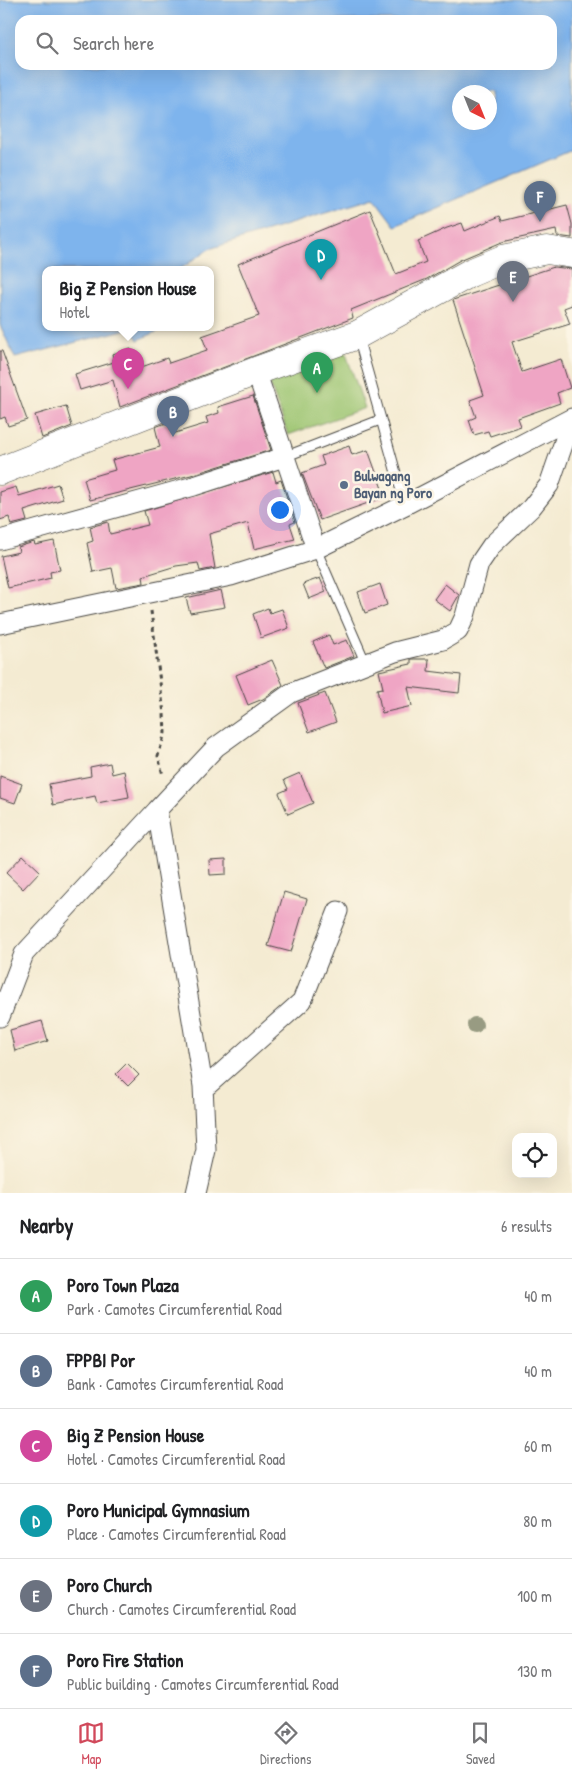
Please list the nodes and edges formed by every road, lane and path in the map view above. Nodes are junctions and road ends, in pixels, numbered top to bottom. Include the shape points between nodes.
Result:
1 (572, 254) edge
2 (357, 335) junction
3 (256, 371) junction
4 (572, 418) edge
5 (380, 420) junction
6 (284, 457) junction
7 (0, 471) edge
8 (405, 506) junction
9 (0, 540) edge
10 (316, 549) junction
11 (148, 593) junction
12 (0, 624) edge
13 (366, 664) junction
14 (162, 804) junction
15 (338, 911) dead end
16 (0, 1017) edge
17 (203, 1086) junction
18 (196, 1193) edge

1 - 2 main road via 547,250 503,259 470,273
2 - 3 main road
2 - 5 lane
3 - 6 street
3 - 7 main road
4 - 8 street
4 - 13 street via 549,485 479,564 466,616 458,630 443,640 395,652
5 - 6 lane
5 - 8 lane
6 - 9 street via 194,486
6 - 10 street
8 - 10 street
10 - 11 street via 231,576
10 - 13 lane
11 - 12 street
11 - 14 path via 164,714 165,733 158,756
13 - 14 street via 291,693 216,747
14 - 16 street via 24,954
14 - 17 street
15 - 17 street via 302,1001
17 - 18 street via 206,1150

